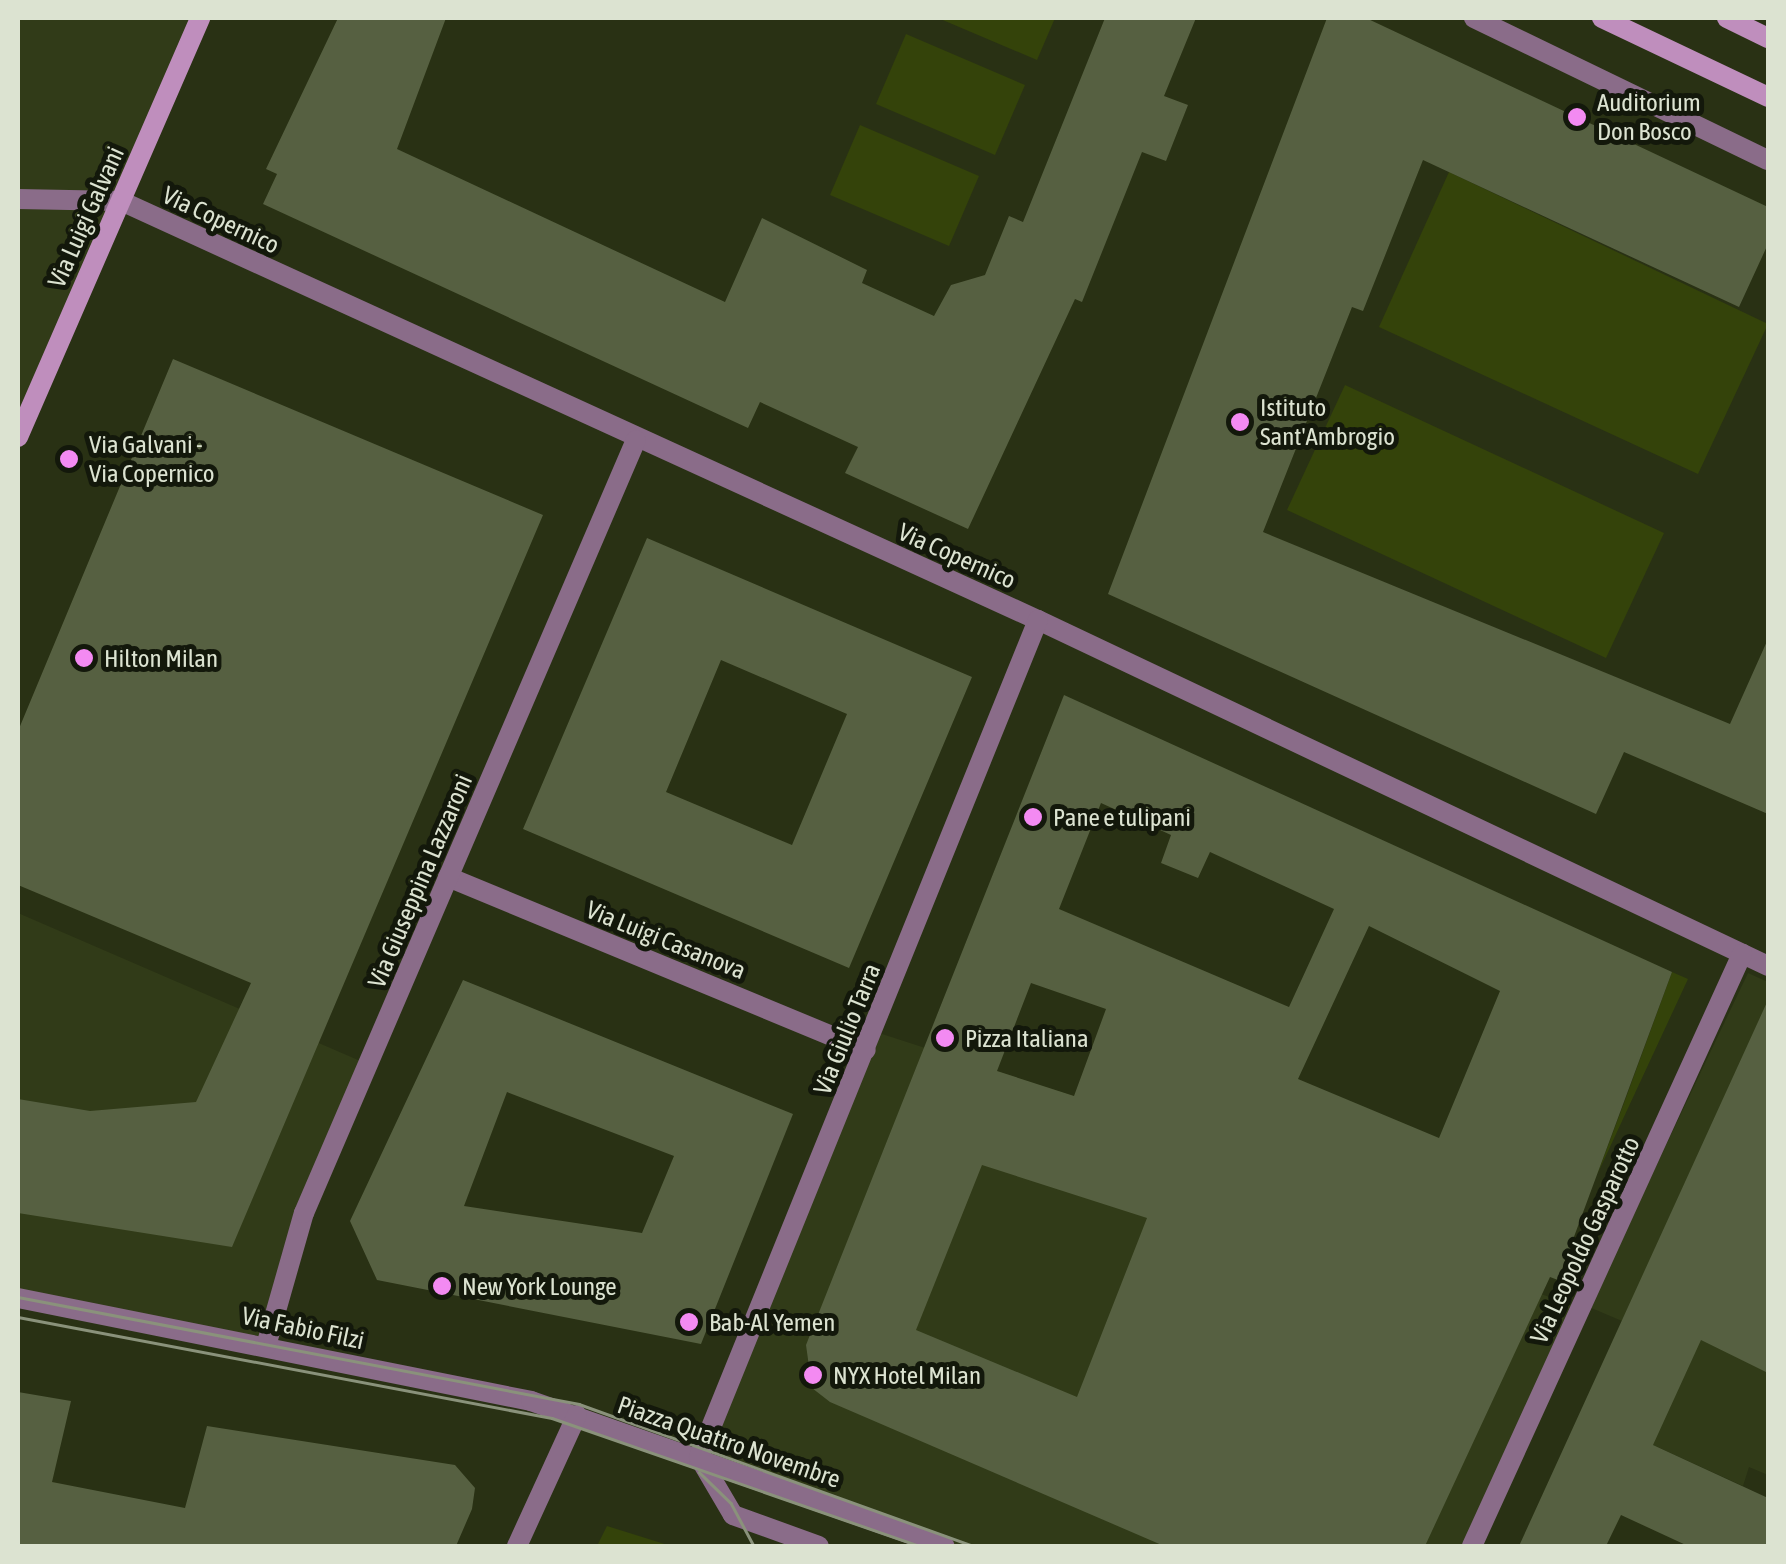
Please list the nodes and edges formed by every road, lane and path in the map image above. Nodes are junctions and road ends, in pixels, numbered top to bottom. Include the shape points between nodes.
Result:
1 (200, 18) edge
2 (1474, 18) edge
3 (1602, 18) edge
4 (1726, 18) edge
5 (1768, 38) edge
6 (1768, 97) edge
7 (1768, 160) edge
8 (18, 200) edge
9 (122, 200) junction
10 (18, 437) edge
11 (636, 440) junction
12 (1038, 620) junction
13 (448, 877) junction
14 (1742, 954) junction
15 (1768, 966) edge
16 (866, 1050) junction
17 (18, 1298) edge
18 (266, 1346) junction
19 (577, 1415) junction
20 (699, 1457) junction
21 (940, 1545) edge
22 (517, 1546) edge
23 (819, 1546) edge
24 (1472, 1546) edge

1 - 9 street, Via Luigi Galvani
2 - 7 street
3 - 6 street
4 - 5 street
8 - 9 street
9 - 10 street, Via Luigi Galvani
9 - 11 street, Via Copernico
11 - 12 street, Via Copernico
11 - 13 street, Via Giuseppina Lazzaroni
12 - 14 street, Via Copernico
12 - 16 street, Via Giulio Tarra
13 - 16 street, Via Luigi Casanova
13 - 18 street, Via Giuseppina Lazzaroni via 292,1245
14 - 15 street, Via Copernico
14 - 24 street, Via Leopoldo Gasparotto
16 - 20 street, Via Giulio Tarra
17 - 18 street, Via Fabio Filzi
18 - 19 street, Via Fabio Filzi
19 - 20 street, Piazza Quattro Novembre
19 - 22 street, Piazza Quattro Novembre
20 - 21 street, Piazza Quattro Novembre
20 - 23 street via 733,1515

